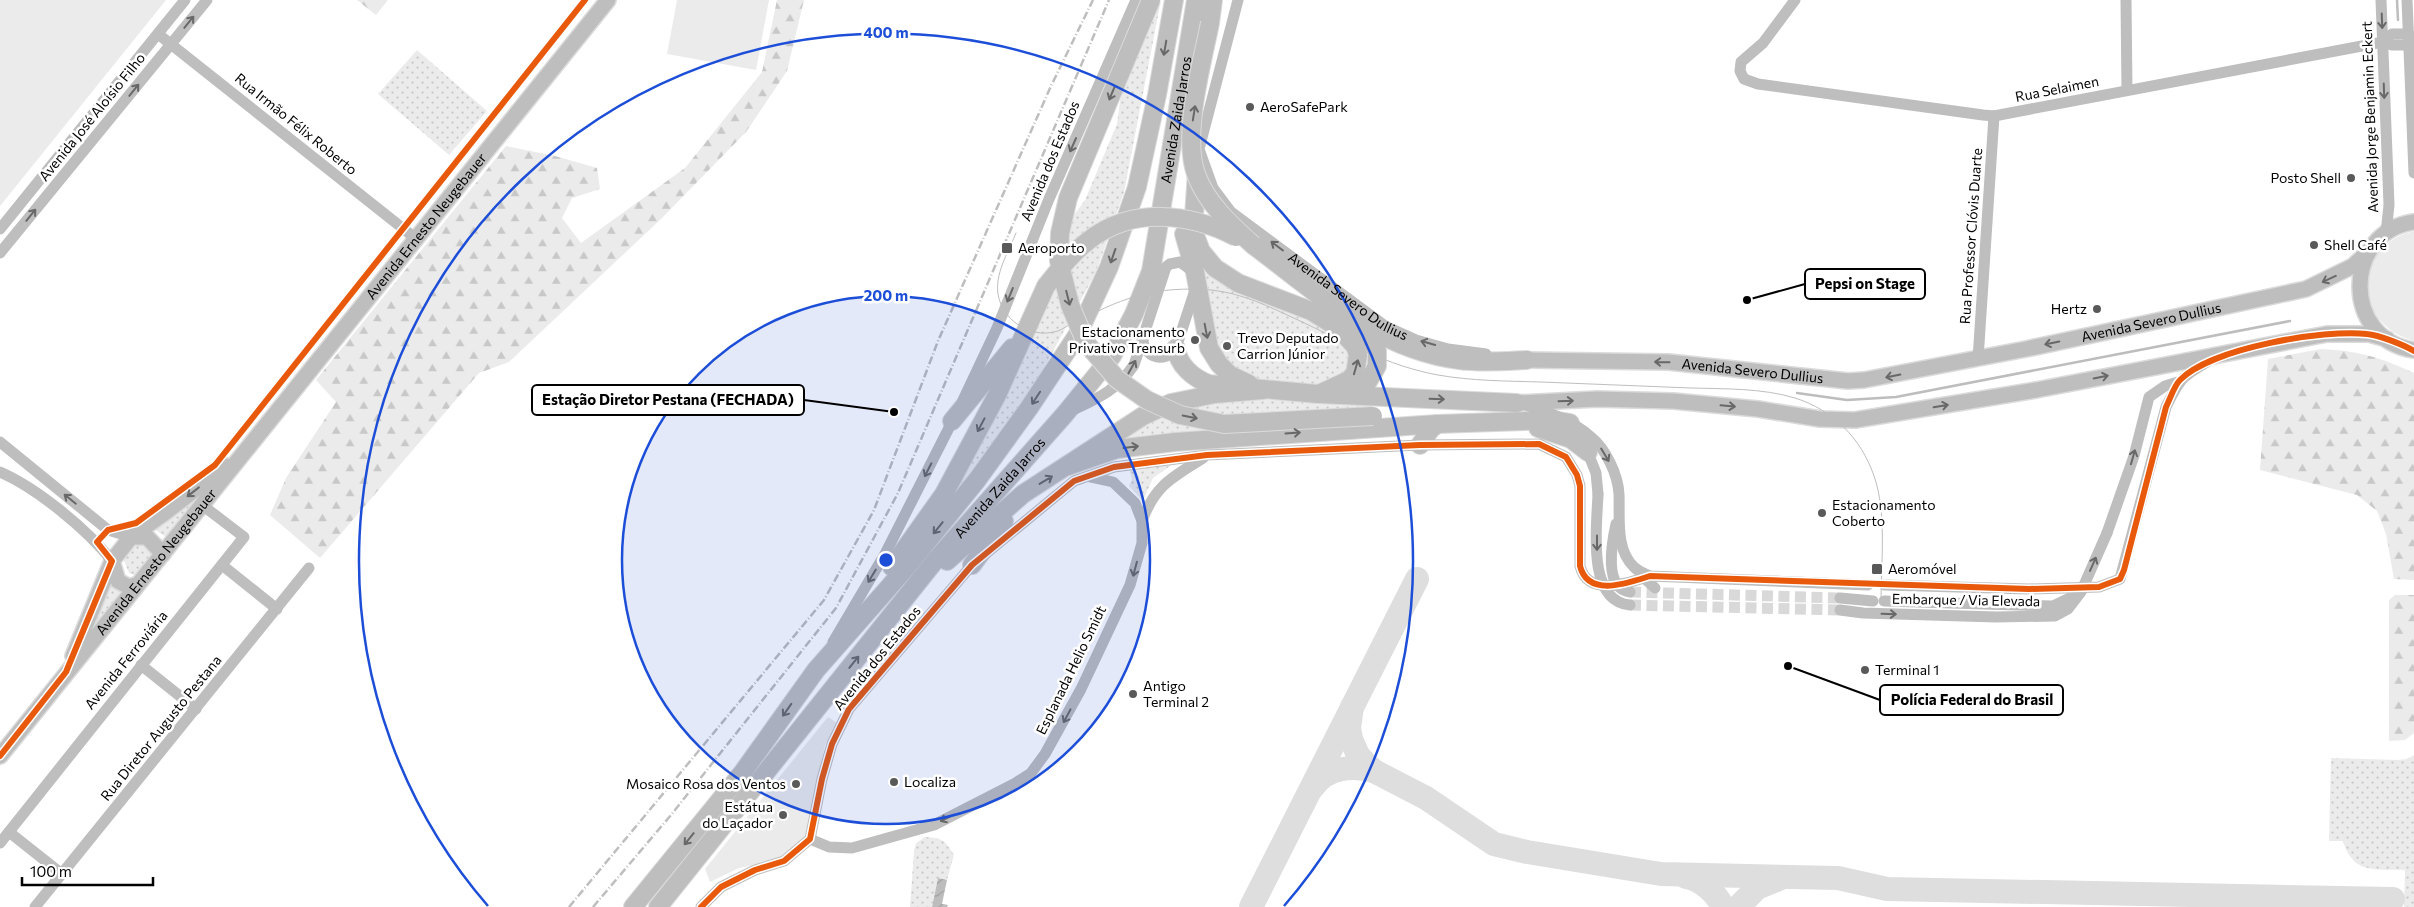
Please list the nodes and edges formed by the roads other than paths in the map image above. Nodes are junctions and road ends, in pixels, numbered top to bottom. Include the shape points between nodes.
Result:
1 (185, 0) edge
2 (207, 0) edge
3 (608, 0) edge
4 (1136, 0) edge
5 (1151, 0) edge
6 (1174, 0) edge
7 (1196, 0) edge
8 (1213, 0) edge
9 (1238, 0) edge
10 (1795, 0) edge
11 (2126, 0) edge
12 (2381, 0) edge
13 (2407, 0) edge
14 (158, 34) junction
15 (2409, 39) junction
16 (2383, 42) junction
17 (172, 44) junction
18 (2127, 90) junction
19 (1994, 116) junction
20 (1199, 149) junction
21 (2414, 173) edge
22 (2414, 222) edge
23 (0, 229) edge
24 (2386, 233) junction
25 (415, 238) junction
26 (1252, 245) junction
27 (2369, 251) junction
28 (0, 253) edge
29 (1196, 277) junction
30 (1357, 324) junction
31 (1026, 330) junction
32 (1143, 338) junction
33 (2387, 340) junction
34 (1176, 348) junction
35 (2242, 349) junction
36 (2413, 350) edge
37 (1978, 359) junction
38 (1527, 360) junction
39 (2178, 382) junction
40 (1262, 390) junction
41 (1318, 394) junction
42 (1517, 403) junction
43 (1065, 414) junction
44 (952, 421) junction
45 (1506, 422) junction
46 (1570, 423) junction
47 (1437, 424) junction
48 (0, 442) edge
49 (1420, 445) junction
50 (245, 451) junction
51 (1588, 452) junction
52 (1207, 456) junction
53 (0, 472) edge
54 (1071, 474) junction
55 (1023, 494) junction
56 (202, 505) junction
57 (1618, 511) junction
58 (1142, 521) junction
59 (131, 536) junction
60 (163, 554) junction
61 (112, 561) junction
62 (972, 565) junction
63 (222, 566) junction
64 (309, 568) dead end
65 (1647, 577) junction
66 (136, 585) junction
67 (1616, 585) junction
68 (1868, 585) dead end
69 (1884, 585) dead end
70 (1654, 588) dead end
71 (1630, 592) tunnel mouth
72 (2072, 597) dead end
73 (905, 598) junction
74 (1630, 605) tunnel mouth
75 (277, 609) junction
76 (141, 665) junction
77 (816, 670) junction
78 (66, 672) junction
79 (196, 709) junction
80 (0, 756) edge
81 (9, 832) junction
82 (810, 839) junction
83 (0, 843) edge
84 (62, 874) junction
85 (35, 907) edge
86 (633, 907) edge
87 (658, 907) edge
88 (701, 907) edge

1 - 14 street, Avenida José Aloísio Filho
17 -> 2 street, Avenida José Aloísio Filho
3 - 25 main road, Avenida Ernesto Neugebauer
4 -> 44 street, Avenida dos Estados via 997,328
5 -> 42 highway, bridge via 1068,198 1060,233 1059,261 1070,305 1086,343 1117,379 1147,400 1180,415 1224,424 1451,412
6 -> 77 highway, Avenida Zaida Jarros via 1136,187 1108,267 1078,334 976,480 905,569
7 - 43 highway, Avenida Zaida Jarros via 1150,271 1134,314 1112,356
26 -> 8 highway, bridge via 1213,204 1195,173 1192,155 1193,117
9 - 20 street
10 - 19 street, Rua Selaimen via 1763,43 1741,62 1740,71 1744,79 1758,84
11 - 18 street
12 -> 16 street, Avenida Jorge Benjamin Eckert
13 - 15 street
14 - 17 street, Rua Irmão Félix Roberto
14 - 23 street, Avenida José Aloísio Filho
15 - 16 street, Rua Selaimen via 2392,34
15 - 21 street
16 - 18 street, Rua Selaimen
16 -> 24 street, Avenida Jorge Benjamin Eckert via 2389,205
17 - 25 street, Rua Irmão Félix Roberto
28 -> 17 street, Avenida José Aloísio Filho
18 - 19 street, Rua Selaimen
19 - 37 street, Rua Professor Clóvis Duarte
20 - 29 highway via 1186,186 1183,232
38 -> 20 street, Avenida Severo Dullius via 1448,349 1384,326 1231,212 1213,188
41 -> 20 highway via 1355,374 1358,355 1355,346 1338,328 1311,310 1238,283 1215,268 1206,257 1195,240 1193,230
22 - 24 main road
24 - 27 main road, Avenida Severo Dullius
25 - 50 main road, Avenida Ernesto Neugebauer
26 - 30 highway
26 - 31 highway, bridge via 1197,220 1156,216 1120,223 1088,241 1071,256 1046,286
27 - 33 main road via 2361,271 2359,292 2368,319
27 -> 37 main road, Avenida Severo Dullius via 2353,266 2306,289
29 - 32 street via 1180,262 1166,267
29 - 34 street
29 -> 40 highway via 1209,348 1230,375
30 - 38 highway via 1426,354 1459,360
30 - 41 highway via 1377,350 1377,366 1371,379 1360,389
31 - 44 highway
31 -> 77 highway via 997,395 944,494
32 - 34 street via 1145,349 1157,357 1168,356
43 -> 32 street via 1112,391 1134,366
33 - 35 main road via 2369,334 2327,334
33 - 36 main road
34 - 40 highway via 1178,358 1196,380
35 - 39 street, Embarque / Via Elevada via 2213,359
42 -> 35 main road via 1597,399 1673,401 1758,408 1820,419 1855,420 2036,390
37 -> 38 main road, Avenida Severo Dullius via 1848,381 1668,362
39 - 69 street via 2166,407 2120,579 2099,586 2029,589
72 -> 39 street, Embarque / Via Elevada, bridge via 2052,606 1879,601 1840,604 1863,613 1996,617 2055,616 2068,609 2081,592 2107,533 2134,456 2149,397
40 - 41 highway
40 - 54 highway via 1215,394 1171,403 1114,434
41 -> 42 highway
42 - 46 street
43 - 73 highway, Avenida Zaida Jarros
44 -> 77 street, Avenida dos Estados via 885,554
45 - 46 highway via 1552,420
45 - 47 highway
45 - 51 highway via 1558,433
46 - 51 street
46 -> 57 street via 1592,437 1612,466 1619,492
47 - 49 highway
54 -> 47 highway via 1117,449
59 -> 48 street via 108,530
49 - 52 street
49 - 67 street via 1538,444 1566,457 1580,486 1582,574 1588,582 1598,586
50 - 56 main road, Avenida Ernesto Neugebauer
50 -> 59 main road, Avenida Ernesto Neugebauer
51 -> 74 street, bridge via 1596,473 1597,560 1603,584 1608,596 1618,603
52 - 54 street
52 - 58 street via 1166,482 1148,504
53 - 61 street via 44,498 97,542
55 -> 54 highway
54 - 58 street, Esplanada Helio Smidt via 1113,482 1135,503
54 - 62 street, Avenida dos Estados
55 - 62 highway
55 - 73 highway
56 - 60 main road, Avenida Ernesto Neugebauer
56 - 63 street, Avenida Ferroviária via 244,537
57 - 65 street via 1627,559
57 - 67 street via 1611,549
58 -> 82 street, Esplanada Helio Smidt via 1142,542 1130,585 1065,720 1031,773 942,821 909,833 852,848 829,847
59 - 60 main road via 147,537
59 - 61 main road, Avenida Ernesto Neugebauer
60 - 66 main road, Avenida Ernesto Neugebauer
61 - 66 main road via 118,581
61 - 78 main road, Avenida Ernesto Neugebauer
62 - 82 street, Avenida dos Estados via 849,709 832,744
63 - 75 street
63 - 76 street, Avenida Ferroviária
64 - 75 street, Rua Diretor Augusto Pestana
65 - 67 street
65 - 68 street
65 - 70 street
66 - 78 main road, Avenida Ernesto Neugebauer
67 - 71 street via 1624,592
87 -> 73 highway, Avenida Zaida Jarros
75 - 79 street, Rua Diretor Augusto Pestana
76 - 79 street
76 - 81 street, Avenida Ferroviária
77 -> 86 highway, Avenida Zaida Jarros via 743,772
78 - 80 main road, Avenida Ernesto Neugebauer
79 - 84 street, Rua Diretor Augusto Pestana
81 - 83 street, Avenida Ferroviária
81 - 84 street
82 - 88 street via 784,861 755,870 721,887
84 - 85 street, Rua Diretor Augusto Pestana

